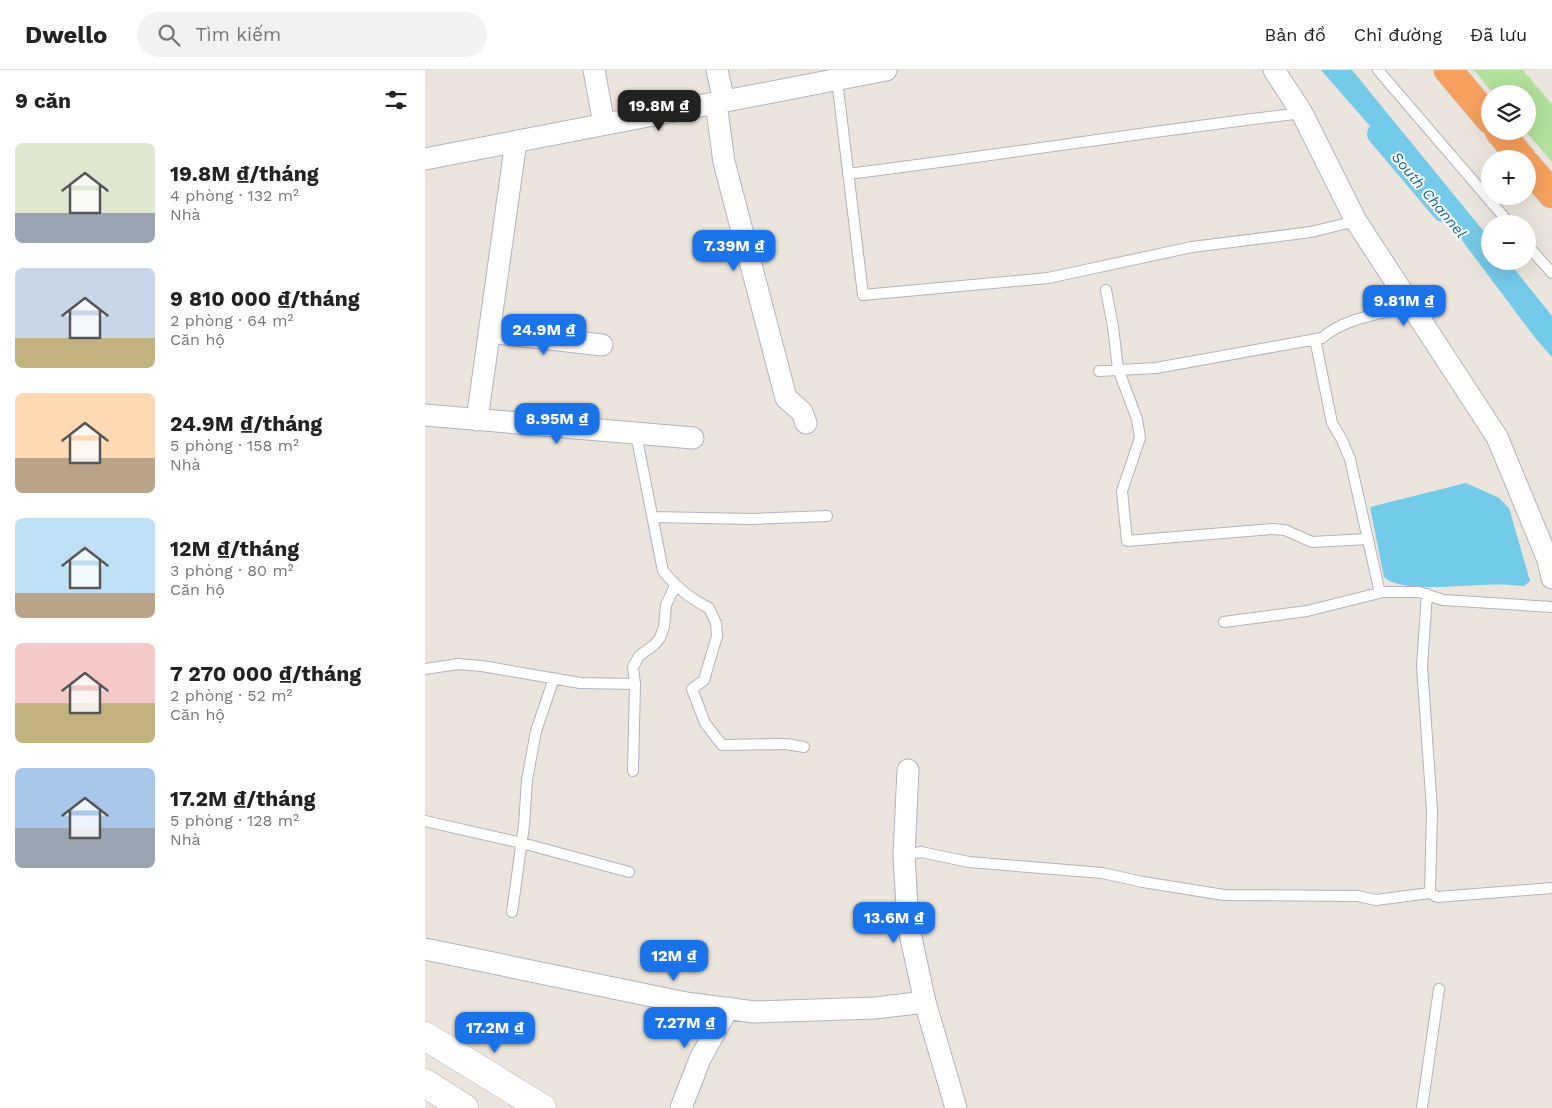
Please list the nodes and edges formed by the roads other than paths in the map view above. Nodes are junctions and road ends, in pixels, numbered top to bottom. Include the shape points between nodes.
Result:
1 (594, 70) edge
2 (717, 70) edge
3 (886, 70) edge
4 (1274, 70) edge
5 (1378, 70) edge
6 (1448, 70) edge
7 (836, 75) edge
8 (720, 102) junction
9 (1481, 109) edge
10 (1302, 113) junction
11 (604, 124) junction
12 (1506, 140) edge
13 (516, 141) junction
14 (1515, 150) edge
15 (426, 153) edge
16 (848, 174) junction
17 (1536, 175) edge
18 (1552, 194) edge
19 (1502, 215) edge
20 (1356, 220) junction
21 (1536, 255) edge
22 (1552, 273) edge
23 (1106, 290) dead end
24 (1412, 306) junction
25 (489, 332) junction
26 (1315, 339) junction
27 (602, 345) dead end
28 (1099, 370) dead end
29 (1118, 370) junction
30 (425, 415) edge
31 (477, 420) junction
32 (806, 423) dead end
33 (636, 434) junction
34 (693, 438) dead end
35 (827, 516) dead end
36 (653, 517) junction
37 (1368, 539) junction
38 (1552, 578) edge
39 (675, 586) junction
40 (1383, 592) junction
41 (1427, 594) junction
42 (1552, 608) edge
43 (1224, 622) dead end
44 (425, 669) edge
45 (554, 678) junction
46 (635, 684) junction
47 (804, 747) dead end
48 (908, 770) dead end
49 (633, 771) dead end
50 (425, 821) edge
51 (522, 843) junction
52 (904, 855) junction
53 (629, 872) dead end
54 (1552, 888) edge
55 (1430, 893) junction
56 (512, 912) dead end
57 (425, 949) edge
58 (1439, 989) dead end
59 (925, 1002) junction
60 (728, 1008) junction
61 (425, 1036) edge
62 (425, 1083) edge
63 (464, 1108) edge
64 (542, 1108) edge
65 (681, 1108) edge
66 (956, 1108) edge
67 (1422, 1108) edge

1 - 11 street
2 - 8 street
3 - 7 street
4 - 10 street
5 - 19 lane
6 - 9 highway
7 - 8 street
7 - 16 lane
8 - 11 street
8 - 32 street via 724,162 786,398 802,412
10 - 16 lane
10 - 20 street
11 - 13 street
12 - 14 highway
13 - 15 street
13 - 25 street
16 - 20 lane via 863,295 1048,278 1192,247 1311,232
17 - 18 highway
20 - 24 street
21 - 22 lane
23 - 29 lane
24 - 26 lane via 1346,323
24 - 38 street via 1497,437 1548,560
25 - 27 street
25 - 31 street
26 - 29 lane via 1156,368
26 - 37 lane via 1332,422 1350,459
28 - 29 lane
29 - 37 lane via 1137,419 1140,438 1122,491 1127,541 1273,528 1312,542
30 - 31 street
31 - 33 street
33 - 34 street
33 - 36 lane
35 - 36 lane
36 - 39 lane via 663,572
37 - 40 lane via 1379,589
39 - 46 lane via 660,638 639,656 633,667
39 - 47 lane via 692,600 709,608 716,623 717,636 711,660 703,680 692,689 705,723 722,745 787,744
40 - 41 lane
40 - 43 lane via 1307,611
41 - 42 lane via 1443,600
41 - 55 lane via 1422,666 1432,810
44 - 45 lane via 458,664
45 - 46 lane via 580,683
45 - 51 lane via 536,731 527,780
46 - 49 lane
48 - 52 street
50 - 51 lane
51 - 53 lane
51 - 56 lane
52 - 55 lane via 921,852 969,862 1102,873 1224,895 1357,896 1376,900
52 - 59 street via 908,924
54 - 55 lane via 1437,897
57 - 60 street via 686,1003
58 - 67 lane
59 - 60 street via 823,1010 754,1012
59 - 66 street
60 - 65 street via 700,1058
61 - 64 main road
62 - 63 main road

